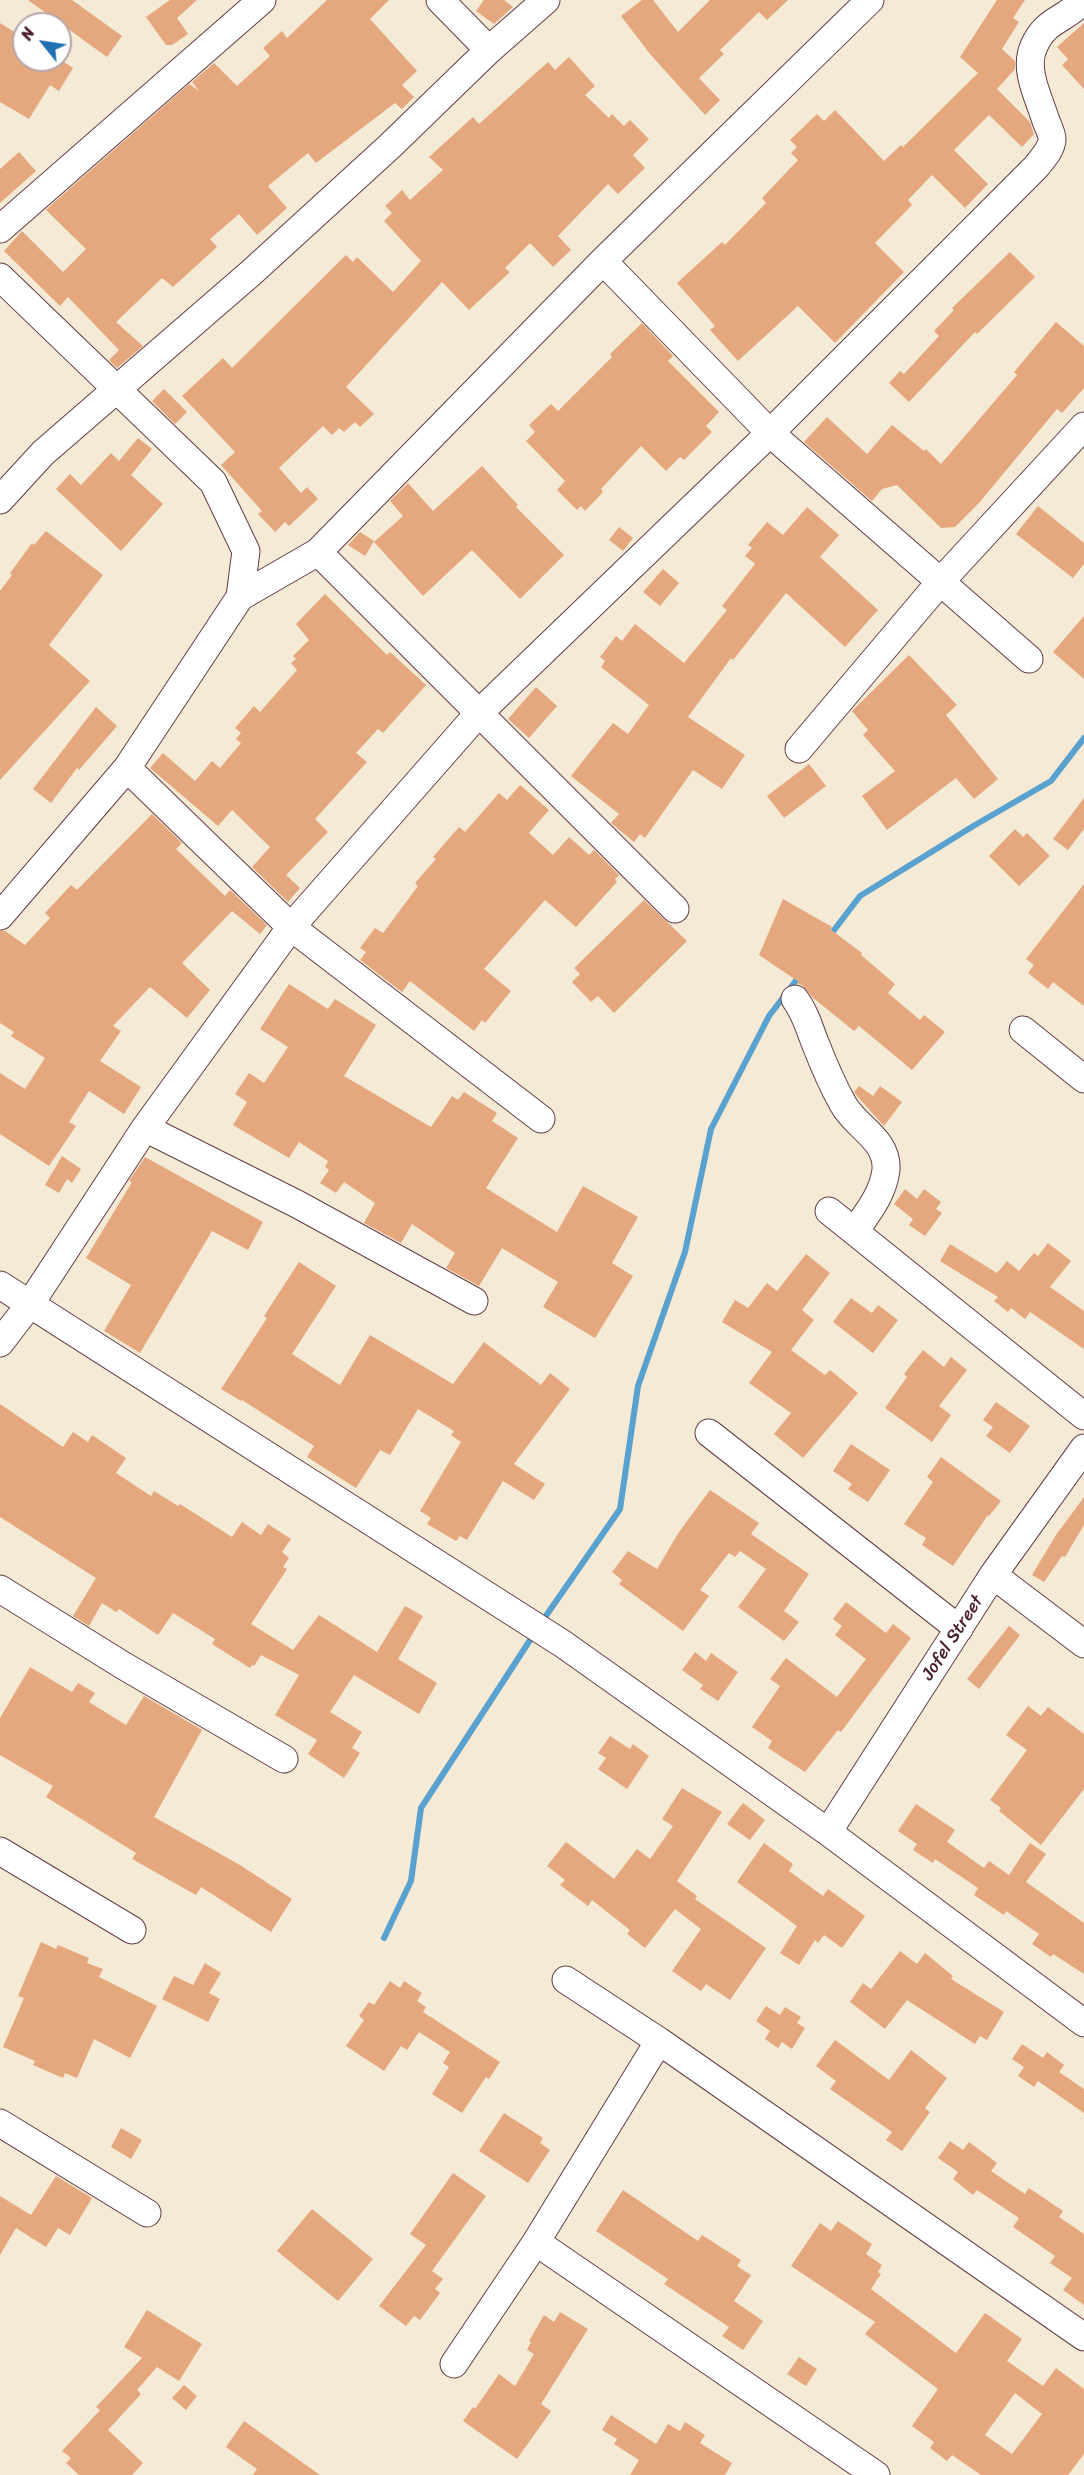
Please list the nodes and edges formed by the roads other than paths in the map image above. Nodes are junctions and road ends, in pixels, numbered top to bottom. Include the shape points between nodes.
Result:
1 (262, 0) edge
2 (440, 0) edge
3 (546, 0) edge
4 (870, 0) edge
5 (1083, 0) edge
6 (489, 50) junction
7 (0, 230) edge
8 (603, 261) junction
9 (0, 277) edge
10 (118, 389) junction
11 (1084, 426) edge
12 (770, 433) junction
13 (0, 500) edge
14 (318, 552) junction
15 (941, 581) junction
16 (240, 597) junction
17 (1029, 660) dead end
18 (478, 714) junction
19 (799, 749) dead end
20 (127, 768) junction
21 (675, 909) dead end
22 (0, 916) edge
23 (291, 927) junction
24 (795, 999) dead end
25 (1023, 1030) dead end
26 (1084, 1079) edge
27 (541, 1119) dead end
28 (145, 1128) junction
29 (829, 1210) dead end
30 (855, 1231) junction
31 (0, 1285) edge
32 (474, 1301) dead end
33 (30, 1304) junction
34 (0, 1343) edge
35 (1084, 1416) edge
36 (709, 1433) dead end
37 (1084, 1448) edge
38 (993, 1575) junction
39 (0, 1589) edge
40 (959, 1629) junction
41 (1084, 1644) edge
42 (284, 1760) dead end
43 (828, 1832) junction
44 (0, 1851) edge
45 (132, 1930) dead end
46 (566, 1980) dead end
47 (1084, 2023) edge
48 (659, 2041) junction
49 (0, 2123) edge
50 (147, 2213) dead end
51 (536, 2242) junction
52 (1084, 2337) edge
53 (454, 2364) dead end
54 (876, 2475) edge

1 - 7 street
2 - 6 street
3 - 6 street
4 - 8 street
5 - 12 street via 1047,24 1029,58 1052,139 1047,153
6 - 10 street via 390,146
8 - 12 street
8 - 14 street
9 - 10 street
10 - 13 street via 43,453
10 - 16 street via 213,482 246,551
11 - 15 street
12 - 15 street
12 - 18 street
14 - 16 street
14 - 18 street
15 - 17 street
15 - 19 street
16 - 20 street
18 - 21 street
18 - 23 street
20 - 22 street
20 - 23 street
23 - 27 street
23 - 28 street
24 - 30 street via 805,1012 842,1103 882,1145 886,1169 880,1195
25 - 26 street
28 - 32 street via 297,1204
28 - 33 street
29 - 30 street
30 - 35 street
31 - 33 street
33 - 34 street
33 - 43 street via 563,1644
36 - 40 street
37 - 38 street, Jofel Street
38 - 40 street, Jofel Street
38 - 41 street
39 - 42 street
40 - 43 street, Jofel Street
43 - 47 street
44 - 45 street
46 - 48 street
48 - 51 street
48 - 52 street
49 - 50 street
51 - 53 street
51 - 54 street

